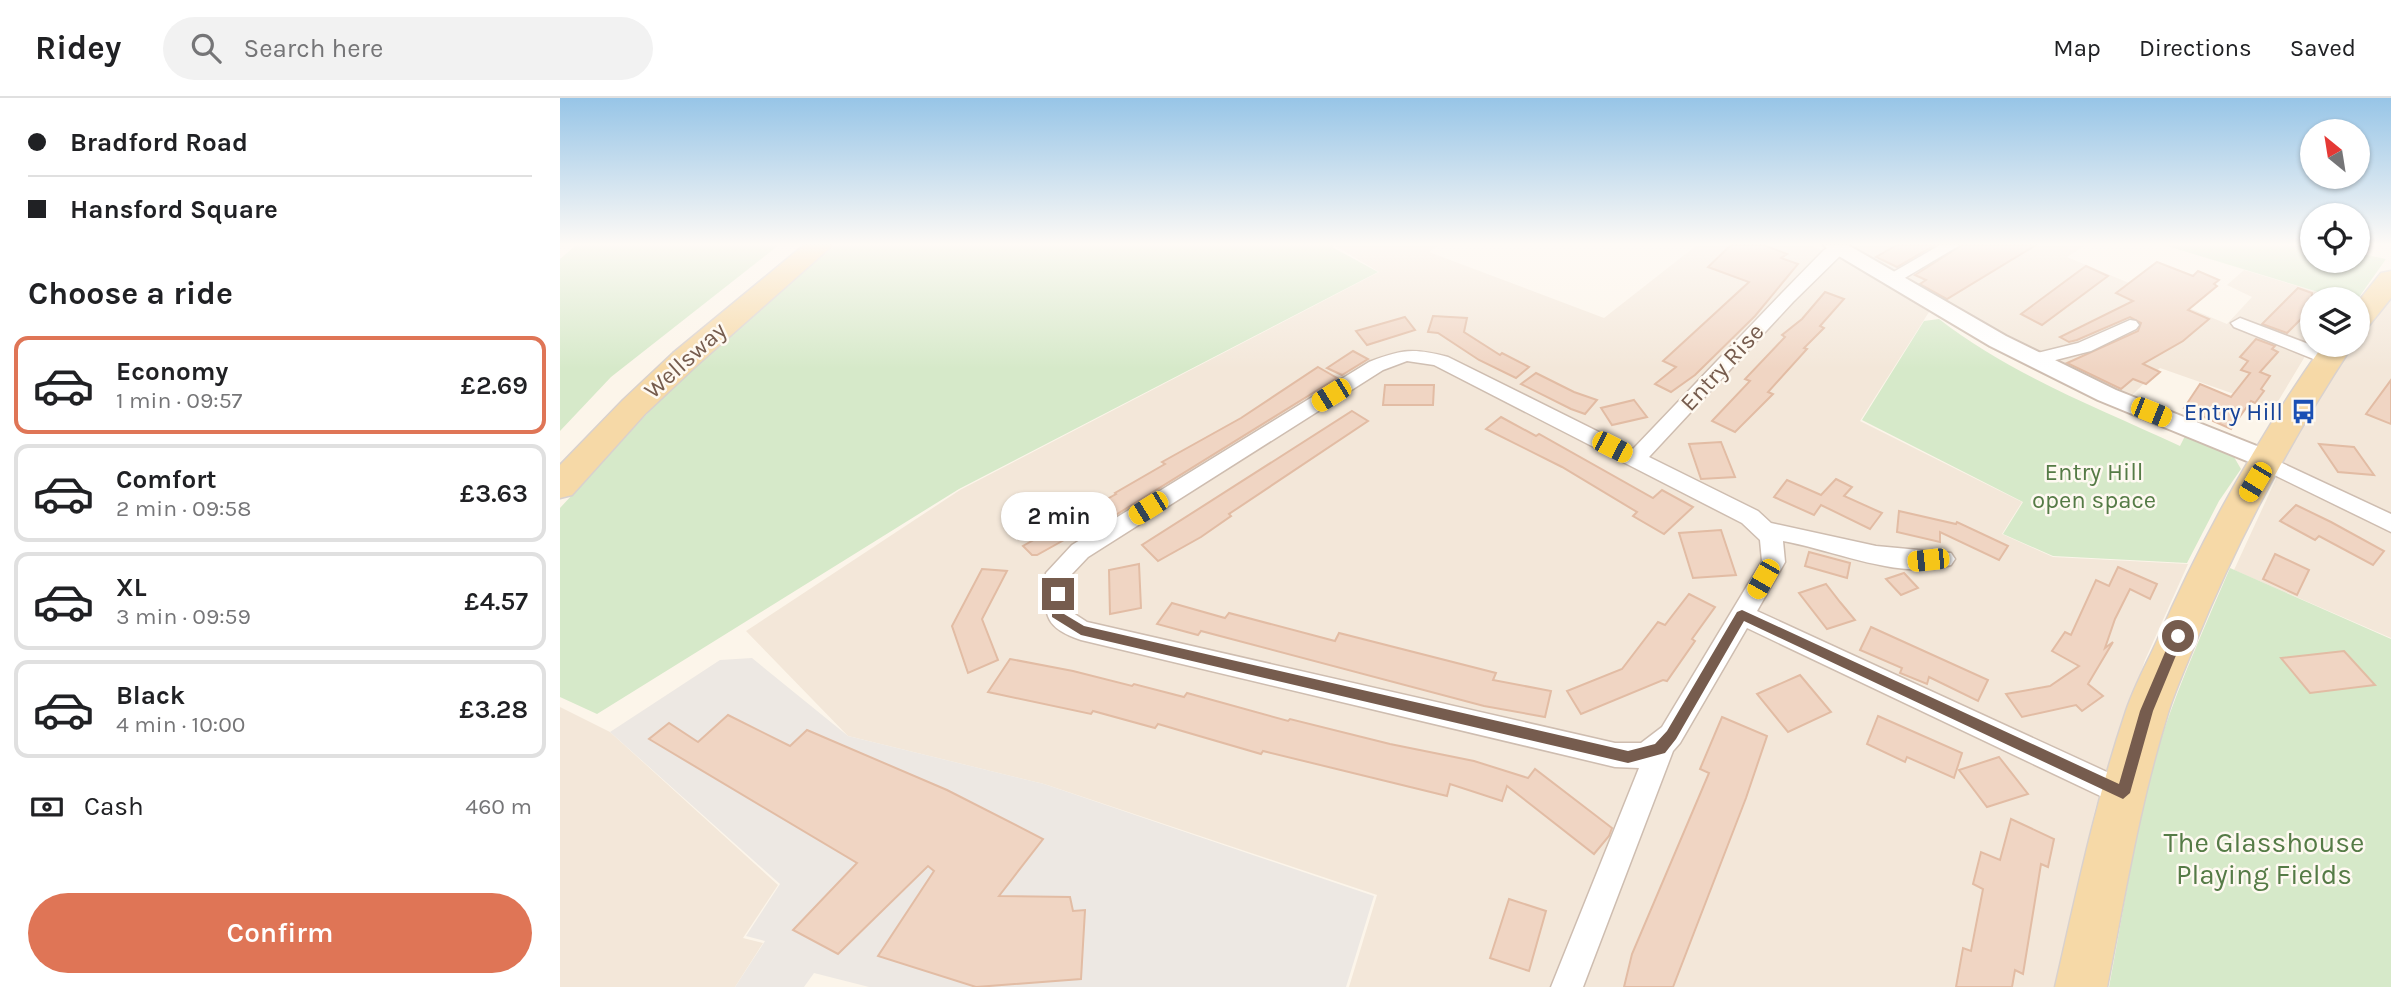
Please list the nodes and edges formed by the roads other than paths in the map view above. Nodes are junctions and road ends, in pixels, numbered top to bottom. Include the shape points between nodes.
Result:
1 (757, 286) edge
2 (763, 286) edge
3 (1798, 286) edge
4 (1906, 286) edge
5 (2385, 286) edge
6 (2370, 306) edge
7 (733, 308) junction
8 (2240, 323) dead end
9 (2130, 325) dead end
10 (2300, 341) edge
11 (2329, 357) edge
12 (2036, 359) junction
13 (1636, 459) junction
14 (2268, 462) junction
15 (560, 465) edge
16 (560, 486) edge
17 (2391, 524) edge
18 (1766, 530) junction
19 (1942, 559) dead end
20 (1742, 615) junction
21 (1660, 748) junction
22 (2123, 793) junction
23 (1567, 987) edge
24 (2081, 987) edge

1 - 7 main road, Wellsway
2 - 7 main road, Wellsway
3 - 13 street, Entry Rise
4 - 12 street
5 - 6 main road
7 - 15 main road, Wellsway via 640,381
7 - 16 main road, Wellsway
8 - 10 street
9 - 12 street via 2096,344
11 - 14 main road
12 - 14 street
13 - 18 street via 1750,517
13 - 21 street via 1441,360 1418,355 1390,359 1080,551 1058,573 1058,617 1081,630 1615,755 1628,757
14 - 17 street
14 - 22 main road via 2243,502 2183,625 2147,711
18 - 19 street via 1914,562
18 - 20 street via 1776,551 1773,562
20 - 21 street
20 - 22 street
21 - 23 street
22 - 24 main road

